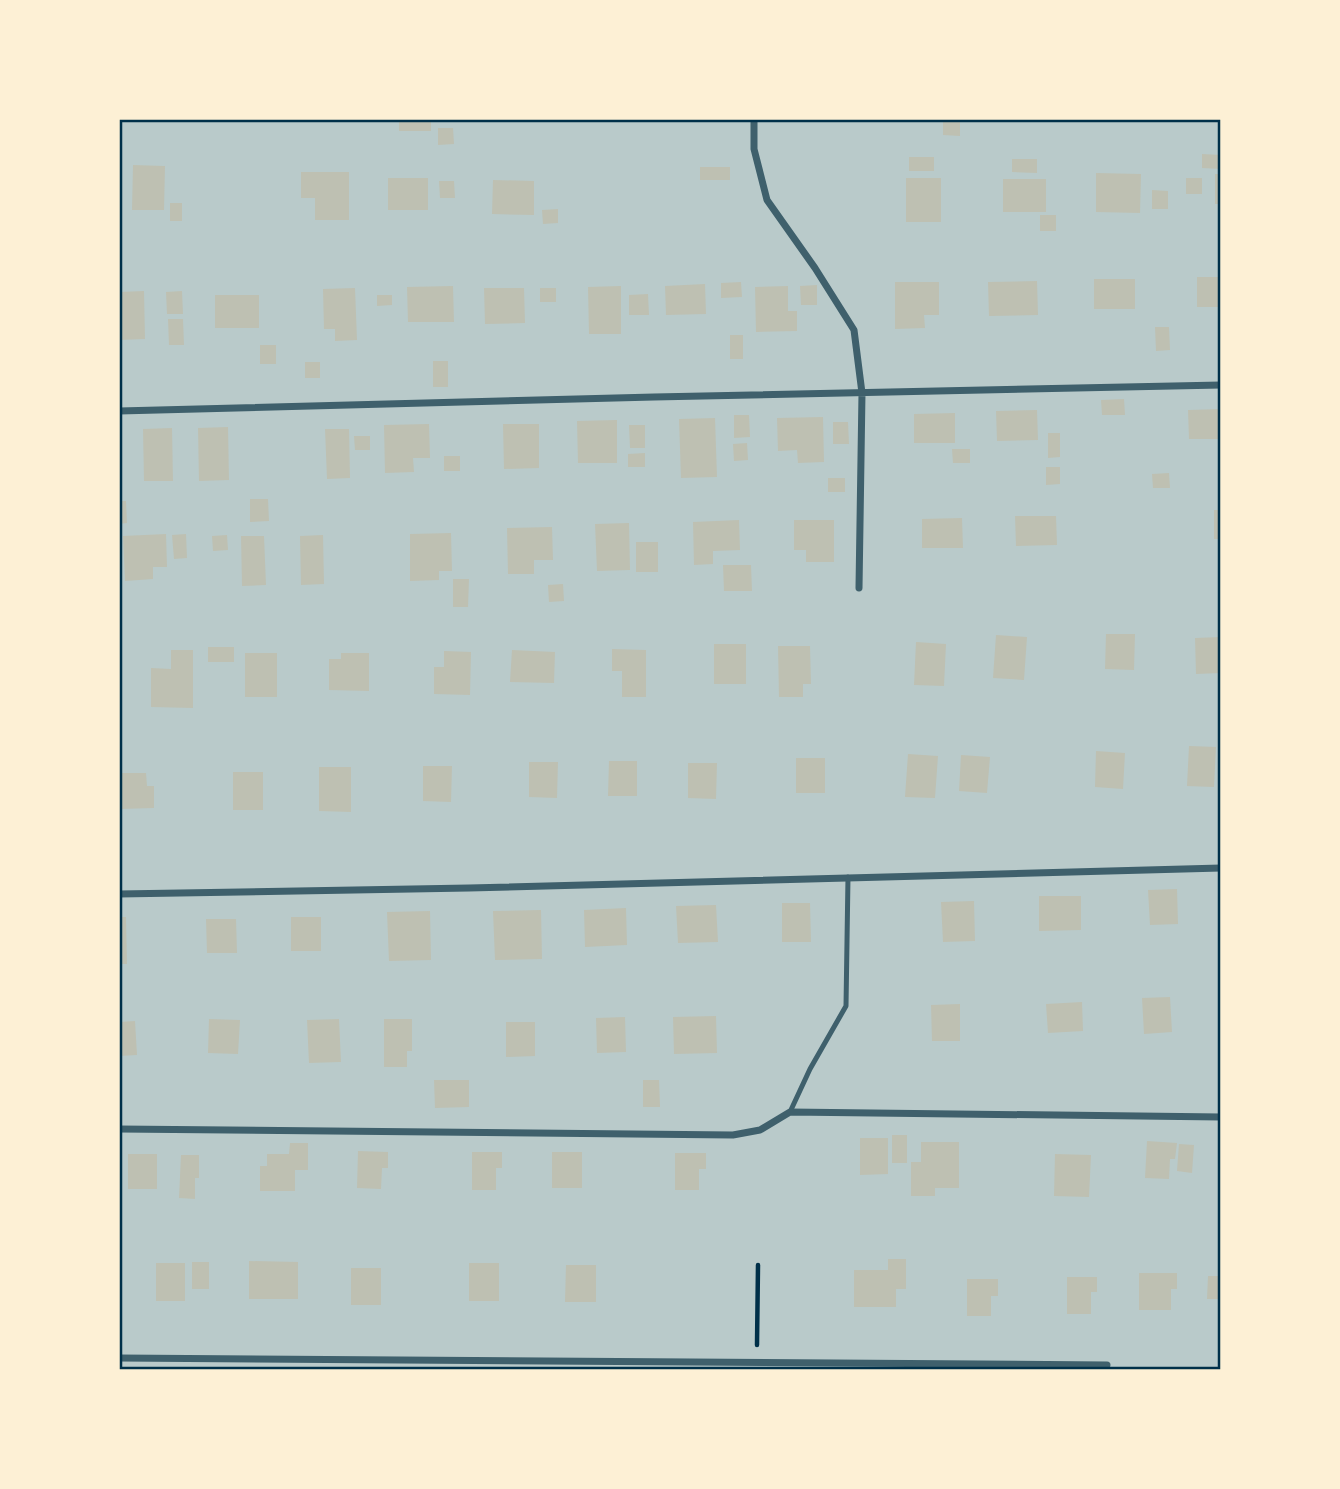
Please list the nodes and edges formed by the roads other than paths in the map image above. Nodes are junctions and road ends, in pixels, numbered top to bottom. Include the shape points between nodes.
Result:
1 (754, 119) edge
2 (1221, 386) edge
3 (862, 393) junction
4 (119, 411) edge
5 (859, 588) dead end
6 (1221, 868) edge
7 (848, 877) junction
8 (119, 894) edge
9 (790, 1112) junction
10 (1221, 1116) edge
11 (119, 1129) edge
12 (119, 1358) edge
13 (1107, 1365) dead end

1 - 3 street via 754,149 767,200 853,330
2 - 3 street
3 - 4 street
3 - 5 street
6 - 7 street
7 - 8 street
7 - 9 lane via 846,1006
9 - 10 street
9 - 11 street via 760,1130 733,1135
12 - 13 street

